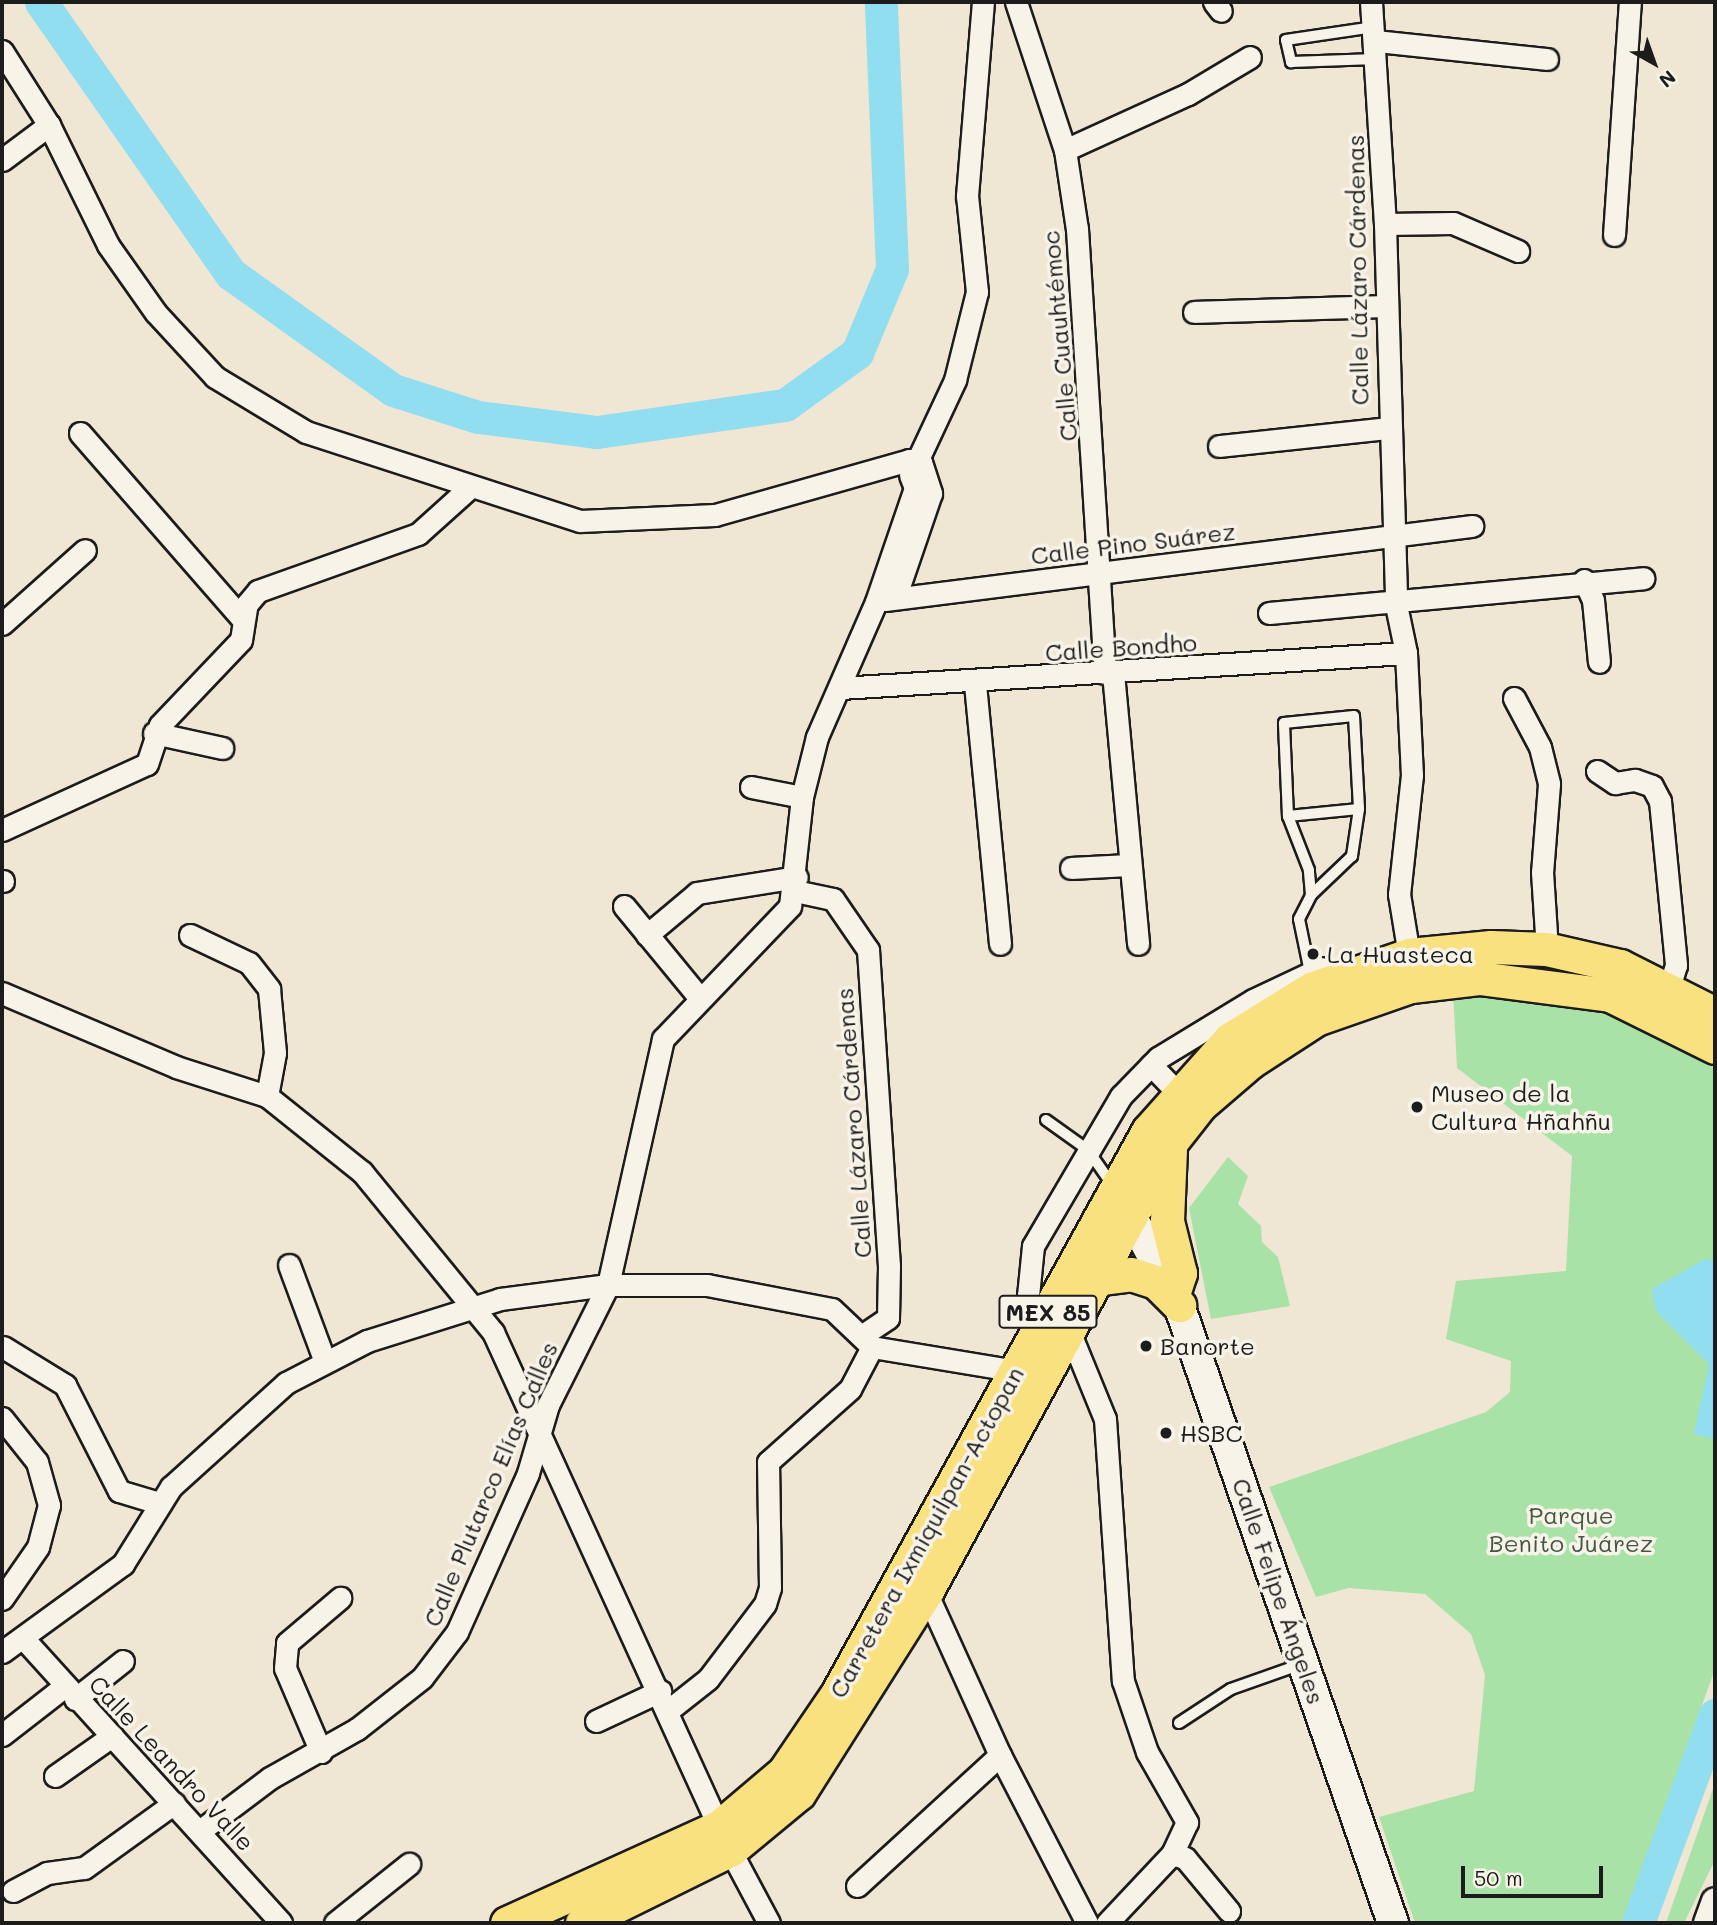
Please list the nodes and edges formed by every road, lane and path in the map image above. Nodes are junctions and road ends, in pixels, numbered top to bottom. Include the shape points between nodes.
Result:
1 (983, 2) edge
2 (1017, 2) edge
3 (1371, 2) edge
4 (1630, 2) edge
5 (1375, 43) junction
6 (2, 51) edge
7 (1250, 57) dead end
8 (1547, 59) dead end
9 (49, 125) junction
10 (1065, 150) junction
11 (2, 160) edge
12 (1385, 224) junction
13 (1614, 235) dead end
14 (1518, 251) dead end
15 (1383, 306) junction
16 (1194, 312) dead end
17 (1388, 428) junction
18 (80, 433) dead end
19 (1219, 446) dead end
20 (916, 468) junction
21 (469, 488) junction
22 (1472, 526) dead end
23 (1396, 537) junction
24 (85, 550) dead end
25 (1100, 573) junction
26 (1643, 578) dead end
27 (1584, 580) junction
28 (885, 600) junction
29 (1396, 605) junction
30 (1269, 613) dead end
31 (243, 620) junction
32 (2, 624) edge
33 (1406, 653) junction
34 (1599, 662) dead end
35 (1109, 673) junction
36 (975, 684) junction
37 (839, 688) junction
38 (1514, 698) dead end
39 (154, 733) junction
40 (222, 748) dead end
41 (1597, 771) dead end
42 (751, 787) dead end
43 (802, 797) junction
44 (1359, 809) junction
45 (1288, 816) junction
46 (2, 830) edge
47 (1128, 865) junction
48 (1071, 868) dead end
49 (796, 884) junction
50 (1311, 895) junction
51 (624, 906) dead end
52 (190, 934) dead end
53 (1546, 934) junction
54 (647, 935) junction
55 (1000, 944) dead end
56 (1138, 944) dead end
57 (1498, 947) junction
58 (1409, 948) junction
59 (1312, 980) junction
60 (1671, 981) junction
61 (2, 993) edge
62 (698, 996) junction
63 (1708, 1010) edge
64 (1235, 1023) junction
65 (1715, 1047) edge
66 (1151, 1065) junction
67 (1177, 1092) junction
68 (267, 1096) junction
69 (1046, 1120) dead end
70 (1171, 1142) junction
71 (1088, 1150) junction
72 (1122, 1199) junction
73 (289, 1265) dead end
74 (1093, 1279) junction
75 (608, 1285) junction
76 (1176, 1300) junction
77 (477, 1309) junction
78 (1067, 1326) junction
79 (1035, 1336) junction
80 (867, 1342) junction
81 (3, 1348) edge
82 (324, 1359) junction
83 (1017, 1371) junction
84 (6, 1430) edge
85 (538, 1432) junction
86 (159, 1503) junction
87 (926, 1592) junction
88 (340, 1598) dead end
89 (2, 1599) edge
90 (23, 1638) junction
91 (2, 1652) edge
92 (123, 1661) dead end
93 (1304, 1663) junction
94 (70, 1693) junction
95 (665, 1700) junction
96 (596, 1721) dead end
97 (1179, 1723) dead end
98 (2, 1735) edge
99 (112, 1736) junction
100 (321, 1752) junction
101 (1000, 1755) junction
102 (55, 1776) dead end
103 (174, 1803) junction
104 (201, 1830) junction
105 (725, 1838) junction
106 (1172, 1854) junction
107 (409, 1864) dead end
108 (856, 1886) dead end
109 (13, 1891) dead end
110 (1715, 1901) edge
111 (1229, 1911) dead end
112 (281, 1923) edge
113 (335, 1923) edge
114 (507, 1923) edge
115 (582, 1923) edge
116 (769, 1923) edge
117 (1087, 1923) edge
118 (1107, 1923) edge
119 (1393, 1923) edge
120 (1707, 1923) edge

1 - 20 street, Calle Plutarco Elías Calles via 967,196 977,292 955,380
2 - 10 street, Calle Cuauhtémoc
3 - 5 street, Calle Lázaro Cárdenas
4 - 13 street
5 - 5 lane via 1286,40 1291,62
5 - 8 street
5 - 12 street, Calle Lázaro Cárdenas
6 - 9 street
7 - 10 street via 1188,94
9 - 11 street
9 - 21 street via 108,245 156,313 215,377 306,432
10 - 25 street, Calle Cuauhtémoc via 1091,390
12 - 14 street via 1453,223
12 - 15 street, Calle Lázaro Cárdenas
15 - 16 street
15 - 17 street, Calle Lázaro Cárdenas
17 - 19 street
17 - 23 street, Calle Lázaro Cárdenas
18 - 31 street
20 - 21 street via 866,471 715,514 593,520 552,516
20 - 28 street, Calle Plutarco Elías Calles via 915,488
21 - 31 street via 418,534 258,591
22 - 23 street, Calle Pino Suárez
23 - 25 street, Calle Pino Suárez
23 - 29 street, Calle Lázaro Cárdenas
24 - 32 street
25 - 28 street, Calle Pino Suárez
25 - 35 street, Calle Cuauhtémoc
26 - 27 street
27 - 29 street
27 - 34 street via 1593,600
28 - 37 street, Calle Plutarco Elías Calles
29 - 30 street
29 - 33 street, Calle Lázaro Cárdenas
31 - 39 street via 241,640
33 - 35 street, Calle Bondho
33 - 58 street, Calle Lázaro Cárdenas via 1412,775 1399,894
35 - 36 street, Calle Bondho
35 - 47 street, Calle Cuauhtémoc
36 - 37 street, Calle Bondho
36 - 55 street
37 - 43 street, Calle Plutarco Elías Calles via 817,737
38 - 53 street via 1540,747 1549,784 1542,873
39 - 40 street
39 - 46 street via 153,756 139,770
41 - 60 street via 1615,783 1635,780 1652,786 1660,801
42 - 43 street
43 - 49 street, Calle Plutarco Elías Calles
44 - 45 lane
44 - 45 lane via 1354,716 1284,723
44 - 50 lane via 1352,856
45 - 50 lane
47 - 48 street
47 - 56 street, Calle Cuauhtémoc
49 - 54 street via 697,893
49 - 62 street, Calle Plutarco Elías Calles via 781,922
49 - 80 street, Calle Lázaro Cárdenas via 833,899 868,950 890,1266 888,1318
50 - 59 lane via 1299,919
51 - 54 street
52 - 68 street via 249,963 269,989 275,1053
53 - 57 street
53 - 60 street
54 - 62 street
57 - 58 main road, Carretera Ixmiquilpan-Actopan / MEX 85
57 - 60 main road, Carretera Ixmiquilpan-Actopan / MEX 85 via 1620,966
58 - 59 main road, Carretera Ixmiquilpan-Actopan / MEX 85
59 - 64 main road, Carretera Ixmiquilpan-Actopan / MEX 85
60 - 63 main road, Carretera Ixmiquilpan-Actopan / MEX 85
61 - 68 street via 176,1067
62 - 75 street, Calle Plutarco Elías Calles via 663,1039 654,1061
64 - 66 street
64 - 67 main road, Carretera Ixmiquilpan-Actopan / MEX 85
65 - 70 main road, MEX 85 via 1610,995 1479,978 1411,986 1315,1019 1250,1062 1200,1105
66 - 67 street
66 - 71 street via 1121,1096
67 - 72 main road, Carretera Ixmiquilpan-Actopan / MEX 85
68 - 77 street via 362,1172
69 - 71 lane
70 - 72 main road, MEX 85
70 - 76 main road via 1167,1221 1180,1273
71 - 72 lane
71 - 79 street via 1033,1246 1028,1296
72 - 74 main road, MEX 85
72 - 76 main road, Calle Felipe Ángeles
72 - 79 main road, Carretera Ixmiquilpan-Actopan / MEX 85
73 - 82 street
74 - 76 main road via 1131,1274 1156,1282
74 - 78 main road, MEX 85
75 - 77 street via 500,1299
75 - 80 street via 707,1285 832,1309
75 - 85 street, Calle Plutarco Elías Calles
76 - 93 main road, Calle Felipe Ángeles
77 - 82 street
77 - 85 street via 509,1362
78 - 87 main road, MEX 85
78 - 106 street via 1105,1419 1123,1681 1147,1752 1185,1811
79 - 83 main road, Carretera Ixmiquilpan-Actopan / MEX 85
80 - 83 street
80 - 95 street via 850,1389 768,1462 770,1588 765,1604 708,1679
81 - 86 street via 65,1385 120,1491
82 - 86 street via 286,1383
83 - 105 main road, Carretera Ixmiquilpan-Actopan / MEX 85 via 837,1694 784,1772
84 - 89 street via 37,1462 49,1505 38,1547
85 - 95 street
85 - 100 street, Calle Plutarco Elías Calles via 524,1482 443,1657
86 - 90 street via 123,1564
87 - 101 street
87 - 105 main road, MEX 85 via 799,1793
88 - 100 street via 287,1643 285,1668
90 - 91 street
90 - 94 street, Calle Leandro Valle
92 - 94 street
93 - 97 lane via 1231,1689
93 - 119 main road, Calle Felipe Ángeles
94 - 98 street
94 - 99 street, Calle Leandro Valle
95 - 96 street
95 - 105 street
99 - 102 street
99 - 103 street, Calle Leandro Valle
100 - 104 street, Calle Plutarco Elías Calles via 270,1779
101 - 108 street
101 - 117 street
103 - 104 street, Calle Leandro Valle
103 - 109 street via 84,1868 47,1873
104 - 112 street, Calle Leandro Valle
105 - 114 main road, Carretera Ixmiquilpan-Actopan / MEX 85
105 - 115 main road, MEX 85
105 - 116 street
106 - 111 street via 1185,1858
106 - 118 street
107 - 113 street
110 - 120 street

